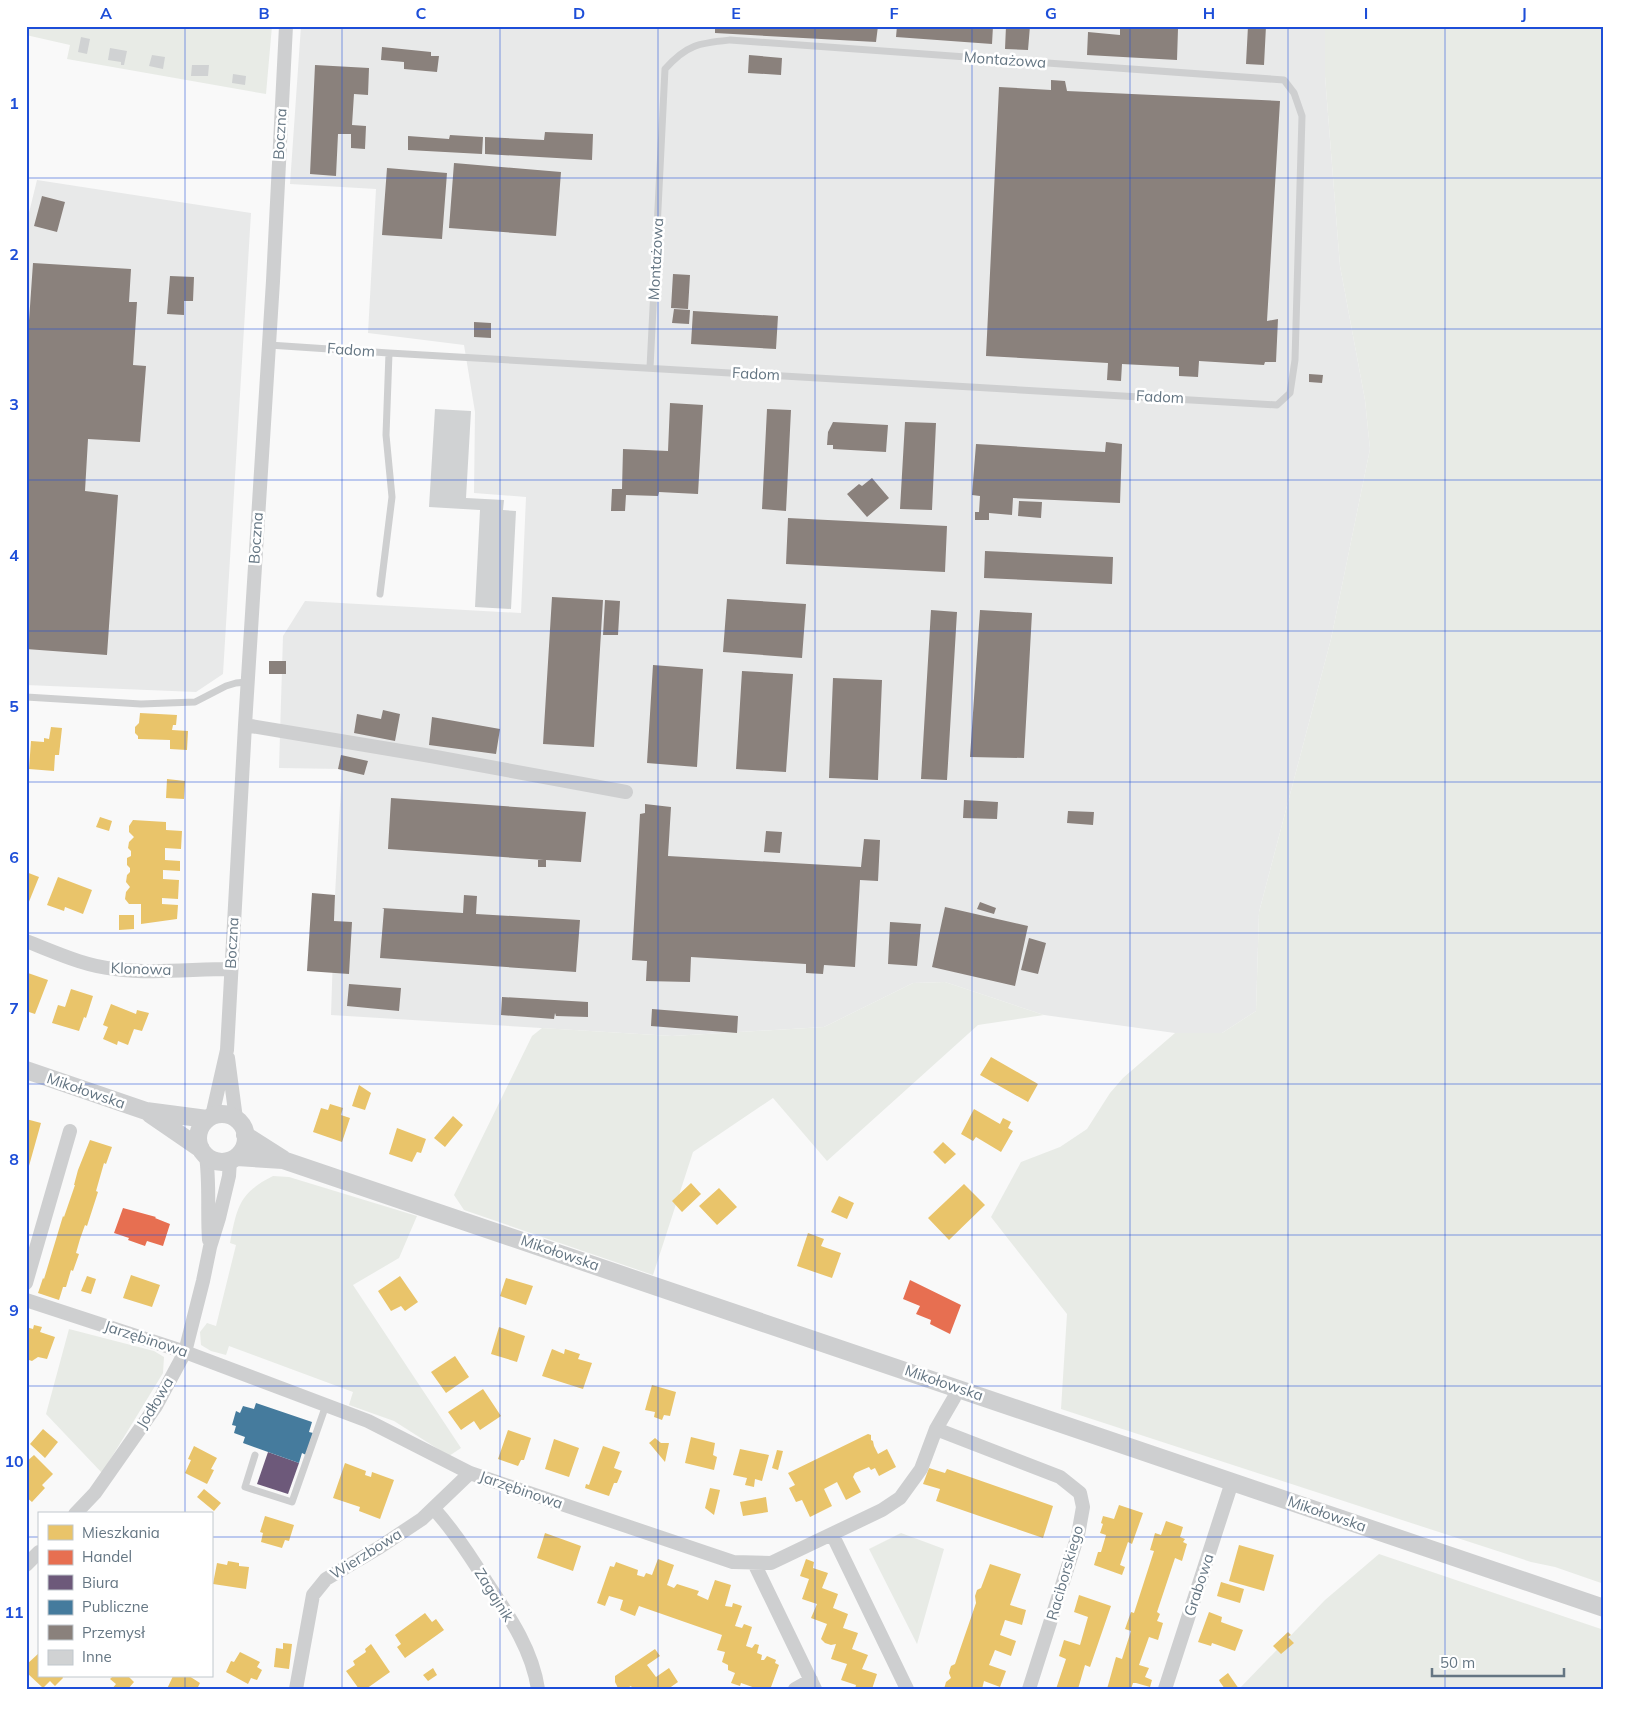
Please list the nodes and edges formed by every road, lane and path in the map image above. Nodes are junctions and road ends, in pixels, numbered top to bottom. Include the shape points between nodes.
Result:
1 (286, 26) edge
2 (269, 345) junction
3 (389, 353) junction
4 (650, 368) junction
5 (1243, 402) joint
6 (380, 594) dead end
7 (247, 682) junction
8 (26, 697) edge
9 (245, 725) junction
10 (626, 792) dead end
11 (26, 941) edge
12 (231, 969) junction
13 (227, 1050) junction
14 (26, 1070) edge
15 (146, 1111) junction
16 (209, 1118) junction
17 (236, 1119) junction
18 (70, 1131) dead end
19 (245, 1135) junction
20 (203, 1153) junction
21 (234, 1159) junction
22 (283, 1160) junction
23 (210, 1247) junction
24 (26, 1283) edge
25 (26, 1300) edge
26 (185, 1352) junction
27 (957, 1388) junction
28 (326, 1405) junction
29 (936, 1429) junction
30 (255, 1455) dead end
31 (470, 1473) junction
32 (1232, 1482) junction
33 (434, 1509) junction
34 (77, 1512) edge
35 (832, 1534) junction
36 (38, 1553) edge
37 (754, 1563) junction
38 (26, 1565) edge
39 (1604, 1608) edge
40 (813, 1684) edge
41 (296, 1689) edge
42 (538, 1689) edge
43 (795, 1689) edge
44 (907, 1689) edge
45 (1030, 1689) edge
46 (1165, 1689) edge

1 - 2 street, Boczna
2 - 3 lane, Fadom
2 - 7 street, Boczna
3 - 4 lane, Fadom
3 - 6 lane via 386,435 392,497
4 - 5 lane, Fadom
4 - 5 lane, Montażowa via 666,69 677,55 699,43 730,40 1284,80 1294,93 1302,116 1295,351 1290,393 1277,404
7 - 8 lane via 226,686 195,702 141,704
7 - 9 street, Boczna
9 - 10 street
9 - 12 street, Boczna
11 - 12 street, Klonowa via 81,962 113,969
12 - 13 street, Boczna
13 - 16 street, Boczna
13 - 17 street, Boczna
14 - 15 street, Mikołowska
15 - 16 street, Mikołowska
15 - 20 street, Mikołowska
16 - 17 street via 225,1114
16 - 20 street via 198,1133
17 - 19 street
18 - 24 street
19 - 21 street via 244,1147
19 - 22 street, Mikołowska
20 - 21 street via 217,1162
20 - 23 street, Jodłowa via 209,1185 207,1218
21 - 22 street, Mikołowska
21 - 23 street, Jodłowa
22 - 27 street, Mikołowska
23 - 26 street, Jodłowa
25 - 26 street, Jarzębinowa
26 - 28 street, Jarzębinowa
26 - 34 street, Jodłowa via 156,1406 95,1493
27 - 29 street, Jarzębinowa
27 - 32 street, Mikołowska
28 - 30 lane via 292,1502 245,1487
28 - 31 street, Jarzębinowa via 368,1421
29 - 35 street, Jarzębinowa via 921,1469 900,1498
29 - 45 street, Raciborskiego via 1060,1477 1080,1493 1083,1507 1078,1535
31 - 33 street, Wierzbowa
31 - 37 street, Jarzębinowa via 733,1562
32 - 39 street, Mikołowska
32 - 46 street, Grabowa
33 - 41 street, Wierzbowa via 380,1547 326,1579 313,1595
33 - 42 street, Zagajnik via 453,1530 512,1622 536,1671
35 - 37 street, Jarzębinowa via 771,1564
35 - 44 street
36 - 38 street
37 - 40 street
40 - 43 street

